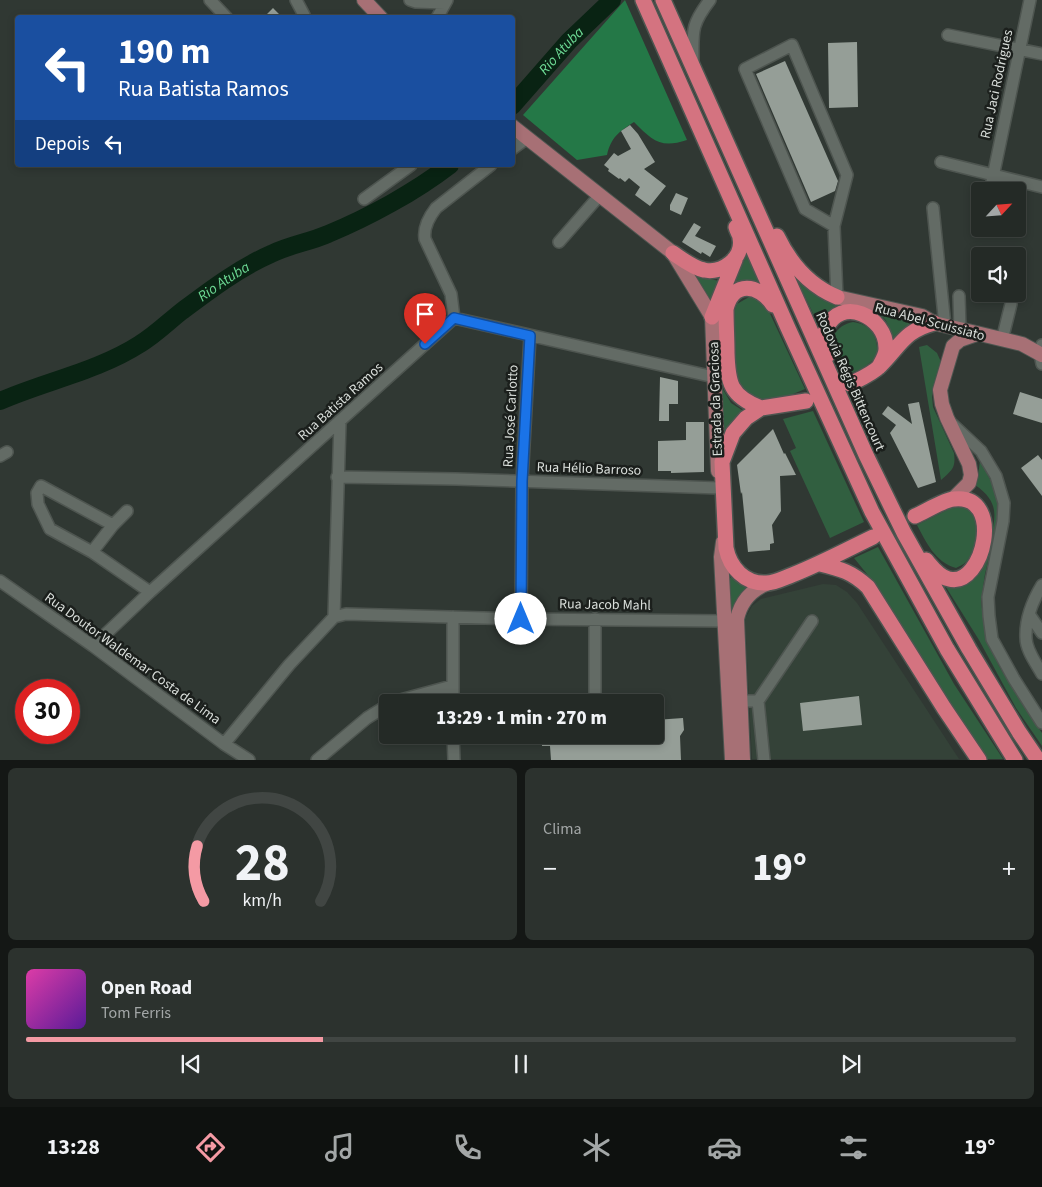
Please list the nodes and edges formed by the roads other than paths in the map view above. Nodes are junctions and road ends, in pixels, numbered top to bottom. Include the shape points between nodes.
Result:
1 (210, 0) edge
2 (296, 0) edge
3 (364, 0) edge
4 (410, 0) edge
5 (663, 0) edge
6 (710, 0) edge
7 (1030, 0) edge
8 (446, 1) edge
9 (644, 2) edge
10 (224, 15) edge
11 (304, 15) dead end
12 (377, 15) edge
13 (439, 15) edge
14 (948, 35) dead end
15 (1019, 50) junction
16 (1042, 54) edge
17 (693, 68) junction
18 (676, 75) junction
19 (519, 131) edge
20 (941, 162) dead end
21 (408, 167) edge
22 (488, 167) edge
23 (992, 174) junction
24 (991, 182) edge
25 (1042, 187) edge
26 (600, 195) junction
27 (364, 199) dead end
28 (933, 208) dead end
29 (834, 226) junction
30 (558, 242) dead end
31 (673, 253) junction
32 (736, 257) junction
33 (959, 296) dead end
34 (837, 297) junction
35 (1011, 304) dead end
36 (712, 317) junction
37 (454, 318) junction
38 (940, 324) junction
39 (788, 328) junction
40 (960, 330) junction
41 (977, 334) junction
42 (530, 336) junction
43 (1002, 340) junction
44 (953, 346) junction
45 (1042, 352) edge
46 (879, 367) junction
47 (830, 376) junction
48 (714, 377) junction
49 (850, 384) dead end
50 (806, 401) dead end
51 (761, 408) junction
52 (946, 418) junction
53 (340, 422) junction
54 (337, 477) junction
55 (522, 481) junction
56 (719, 488) junction
57 (953, 499) junction
58 (127, 511) dead end
59 (915, 516) dead end
60 (724, 521) junction
61 (113, 525) junction
62 (904, 533) junction
63 (873, 537) dead end
64 (92, 552) junction
65 (820, 564) junction
66 (0, 581) edge
67 (769, 583) junction
68 (1042, 585) edge
69 (150, 592) junction
70 (1029, 614) junction
71 (334, 617) junction
72 (453, 617) junction
73 (521, 619) junction
74 (595, 619) junction
75 (812, 620) dead end
76 (726, 621) junction
77 (1042, 634) edge
78 (94, 646) junction
79 (1042, 674) edge
80 (452, 686) junction
81 (422, 694) edge
82 (452, 694) edge
83 (595, 694) edge
84 (740, 701) junction
85 (758, 701) junction
86 (379, 711) edge
87 (1042, 722) edge
88 (224, 744) junction
89 (453, 744) edge
90 (249, 760) edge
91 (317, 760) edge
92 (454, 760) edge
93 (732, 760) edge
94 (743, 760) edge
95 (764, 760) edge
96 (980, 760) edge
97 (1015, 760) edge
98 (1038, 760) edge

1 - 10 street
2 - 11 street
3 - 12 main road
4 - 8 street
5 - 17 highway, Rodovia Régis Bittencourt
6 - 17 street via 694,25
7 - 15 street, Rua Jaci Rodrigues
8 - 13 street
9 - 18 highway
14 - 15 street
15 - 16 street
15 - 23 street, Rua Jaci Rodrigues
17 - 34 highway via 731,133 781,245 807,279
17 - 47 highway, Rodovia Régis Bittencourt
18 - 32 highway via 698,145 740,238
18 - 39 highway
19 - 26 main road, Estrada da Graciosa
20 - 23 street
21 - 27 street
22 - 37 street via 436,208 424,230 450,294
23 - 24 street, Rua Jaci Rodrigues
23 - 25 street
26 - 30 street
26 - 31 main road, Estrada da Graciosa
28 - 38 street
29 - 29 street via 847,175 792,45 745,70 805,209
29 - 34 street
31 - 32 highway via 709,271 722,269
31 - 36 main road, Estrada da Graciosa
32 - 36 highway
33 - 40 street
34 - 38 main road, Rua Abel Scuissiato via 922,316
35 - 43 street
36 - 48 main road, Estrada da Graciosa
37 - 42 street
37 - 53 street, Rua Batista Ramos
38 - 40 main road, Rua Abel Scuissiato
38 - 44 main road
38 - 46 highway via 916,328
39 - 51 highway via 771,302 757,290 740,290 728,301 728,378 738,394
39 - 97 highway via 872,512 947,649
40 - 41 main road, Rua Abel Scuissiato
41 - 43 main road, Rua Abel Scuissiato
41 - 44 main road
42 - 48 street
42 - 55 street, Rua José Carlotto
43 - 45 main road, Rua Abel Scuissiato
44 - 52 main road via 940,390
46 - 47 highway via 886,349 880,327 862,313 840,314 825,330
46 - 49 highway
47 - 62 highway, Rodovia Régis Bittencourt
48 - 56 main road, Estrada da Graciosa
50 - 51 highway
51 - 60 highway via 733,433 725,452 722,462
52 - 57 main road via 969,464 970,475 969,482
52 - 87 street via 981,451 996,476 1004,503 988,597 992,639
53 - 54 street
53 - 69 street, Rua Batista Ramos
54 - 55 street, Rua Hélio Barroso
54 - 71 street
55 - 56 street, Rua Hélio Barroso
55 - 73 street, Rua José Carlotto
56 - 60 main road, Estrada da Graciosa
57 - 59 highway
57 - 62 highway via 969,500 979,508 984,520 980,551 968,575 956,580 943,577
58 - 61 street
60 - 67 highway via 731,565 748,580
60 - 76 main road, Estrada da Graciosa via 721,557
61 - 64 street
61 - 64 street via 41,486 37,494 38,504 50,529
62 - 98 highway, Rodovia Régis Bittencourt via 969,649
63 - 65 highway
64 - 69 street
65 - 67 highway
65 - 96 highway via 843,569 868,587
66 - 78 street, Rua Doutor Waldemar Costa de Lima
67 - 84 main road via 748,595 738,612
68 - 70 street
69 - 78 street, Rua Batista Ramos
70 - 77 street
70 - 79 street via 1026,639
71 - 72 street, Rua Jacob Mahl via 346,614
71 - 88 street via 289,665
72 - 73 street, Rua Jacob Mahl
72 - 80 street
73 - 74 street, Rua Jacob Mahl
74 - 76 street, Rua Jacob Mahl
74 - 83 street
75 - 85 street
76 - 93 main road, Estrada da Graciosa
78 - 88 street, Rua Doutor Waldemar Costa de Lima
80 - 81 street
80 - 82 street
84 - 85 street
84 - 94 main road
85 - 95 street
86 - 91 street
88 - 90 street, Rua Doutor Waldemar Costa de Lima
89 - 92 street

